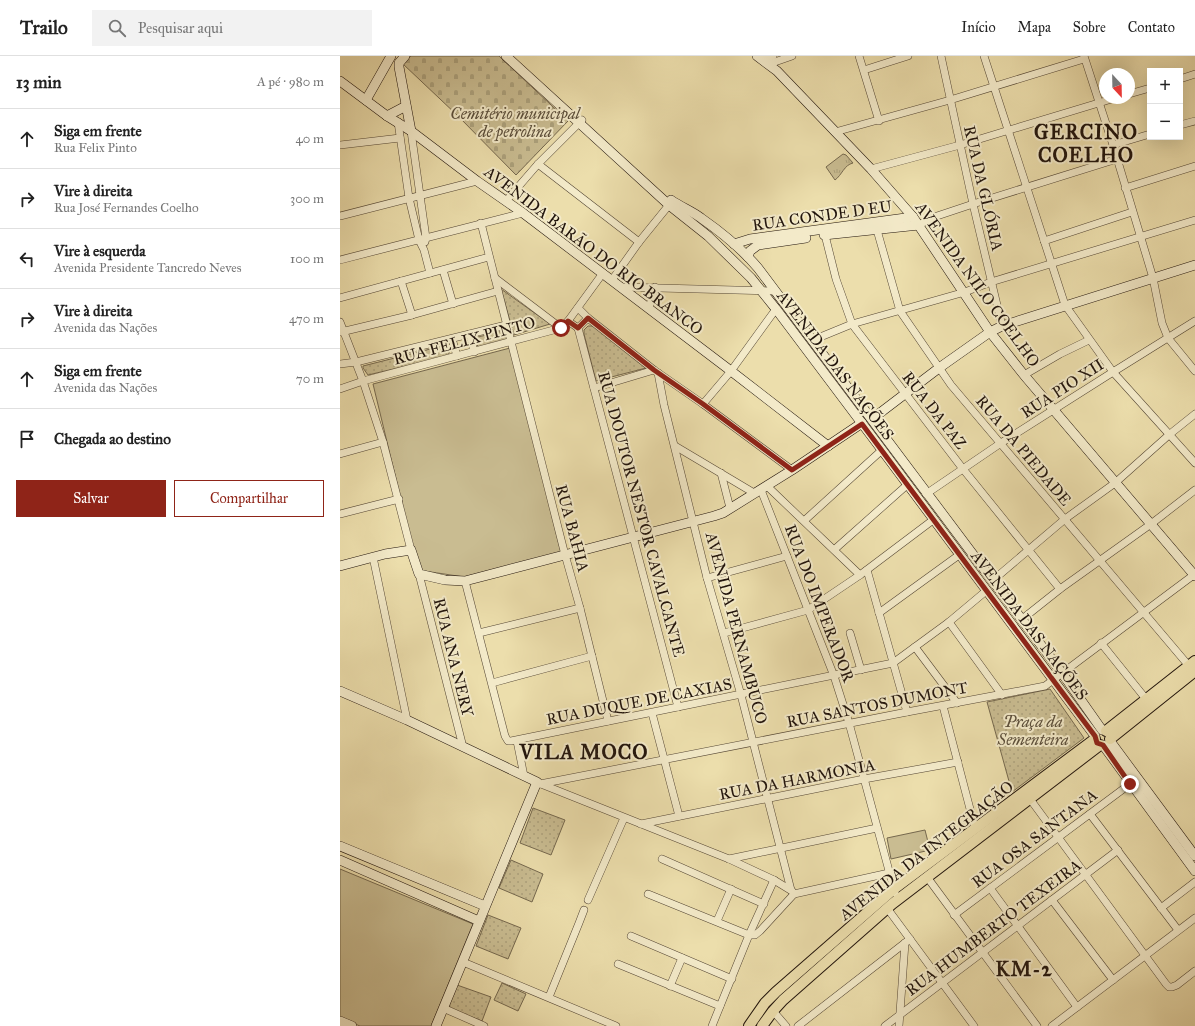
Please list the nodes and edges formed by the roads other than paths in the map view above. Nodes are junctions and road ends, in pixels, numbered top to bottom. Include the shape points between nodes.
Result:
1 (391, 56) edge
2 (405, 56) edge
3 (506, 56) edge
4 (514, 56) edge
5 (748, 56) edge
6 (792, 56) edge
7 (859, 56) edge
8 (908, 56) edge
9 (941, 56) edge
10 (984, 56) edge
11 (1084, 57) edge
12 (765, 59) edge
13 (777, 70) junction
14 (864, 70) junction
15 (1195, 74) edge
16 (1183, 78) edge
17 (340, 81) edge
18 (993, 87) junction
19 (1147, 89) edge
20 (1135, 92) edge
21 (366, 100) junction
22 (950, 100) junction
23 (1099, 103) joint
24 (1099, 104) edge
25 (406, 106) junction
26 (387, 116) junction
27 (879, 120) junction
28 (580, 121) junction
29 (1195, 121) edge
30 (398, 122) junction
31 (1183, 124) edge
32 (411, 131) junction
33 (1008, 131) junction
34 (835, 132) junction
35 (1147, 135) edge
36 (401, 140) junction
37 (413, 141) junction
38 (960, 145) junction
39 (1113, 145) junction
40 (340, 146) edge
41 (1116, 159) junction
42 (538, 164) junction
43 (1195, 166) edge
44 (871, 169) junction
45 (477, 181) junction
46 (1027, 188) junction
47 (1125, 188) junction
48 (420, 195) junction
49 (409, 198) junction
50 (506, 201) junction
51 (973, 204) junction
52 (669, 205) junction
53 (1132, 212) junction
54 (523, 213) junction
55 (340, 216) edge
56 (914, 217) junction
57 (934, 217) junction
58 (1195, 220) edge
59 (481, 223) junction
60 (919, 225) junction
61 (877, 230) junction
62 (824, 232) junction
63 (1141, 237) junction
64 (426, 238) junction
65 (418, 240) junction
66 (1044, 241) junction
67 (639, 242) junction
68 (734, 244) junction
69 (424, 250) junction
70 (490, 257) junction
71 (748, 257) junction
72 (340, 260) edge
73 (1051, 265) junction
74 (1195, 265) edge
75 (444, 270) junction
76 (430, 273) junction
77 (603, 273) junction
78 (495, 278) junction
79 (1153, 278) junction
80 (612, 280) junction
81 (401, 281) junction
82 (991, 282) junction
83 (621, 286) junction
84 (655, 287) junction
85 (761, 290) junction
86 (498, 291) junction
87 (775, 291) junction
88 (965, 292) junction
89 (340, 298) edge
90 (453, 304) junction
91 (1065, 305) junction
92 (578, 308) junction
93 (649, 308) junction
94 (776, 309) junction
95 (900, 310) junction
96 (412, 315) junction
97 (588, 318) junction
98 (568, 321) junction
99 (1195, 321) edge
100 (340, 322) edge
101 (506, 324) junction
102 (852, 324) junction
103 (1002, 326) junction
104 (561, 328) junction
105 (578, 328) junction
106 (342, 332) edge
107 (990, 332) junction
108 (470, 334) junction
109 (1168, 338) junction
110 (452, 339) junction
111 (812, 340) junction
112 (1089, 340) junction
113 (512, 342) junction
114 (474, 352) junction
115 (457, 356) junction
116 (356, 362) junction
117 (340, 364) edge
118 (939, 368) junction
119 (731, 371) junction
120 (1195, 371) edge
121 (656, 372) junction
122 (1113, 372) junction
123 (1024, 375) junction
124 (840, 378) junction
125 (363, 381) junction
126 (832, 385) junction
127 (594, 388) junction
128 (340, 389) edge
129 (905, 394) junction
130 (703, 404) junction
131 (1054, 411) junction
132 (1195, 414) edge
133 (872, 420) junction
134 (862, 424) junction
135 (1170, 434) junction
136 (383, 442) junction
137 (1002, 443) junction
138 (675, 446) junction
139 (828, 446) junction
140 (882, 450) junction
141 (340, 454) edge
142 (904, 463) junction
143 (1195, 463) edge
144 (963, 468) junction
145 (896, 469) junction
146 (792, 470) junction
147 (721, 473) junction
148 (1115, 483) junction
149 (907, 485) junction
150 (761, 490) junction
151 (1195, 490) edge
152 (926, 494) junction
153 (399, 499) junction
154 (730, 508) junction
155 (340, 514) edge
156 (805, 520) junction
157 (933, 520) junction
158 (1065, 520) junction
159 (694, 522) junction
160 (1151, 524) junction
161 (633, 537) junction
162 (835, 549) junction
163 (412, 550) junction
164 (1029, 550) junction
165 (565, 555) junction
166 (959, 555) junction
167 (788, 556) junction
168 (373, 557) junction
169 (1100, 560) junction
170 (340, 566) edge
171 (867, 570) junction
172 (419, 574) junction
173 (860, 575) junction
174 (1195, 575) edge
175 (707, 578) junction
176 (465, 581) junction
177 (992, 581) junction
178 (1060, 589) junction
179 (986, 591) junction
180 (580, 608) junction
181 (808, 610) junction
182 (1143, 612) junction
183 (879, 613) junction
184 (1021, 620) junction
185 (949, 622) junction
186 (479, 633) junction
187 (724, 633) junction
188 (850, 633) dead end
189 (1101, 644) junction
190 (915, 647) junction
191 (592, 656) junction
192 (893, 663) junction
193 (1193, 666) edge
194 (861, 670) junction
195 (1062, 674) junction
196 (834, 676) junction
197 (1052, 680) junction
198 (492, 683) junction
199 (340, 691) edge
200 (741, 695) junction
201 (1002, 695) junction
202 (1146, 699) junction
203 (957, 703) junction
204 (943, 706) junction
205 (678, 707) junction
206 (907, 712) junction
207 (652, 713) junction
208 (407, 720) junction
209 (608, 721) junction
210 (849, 723) junction
211 (1103, 738) junction
212 (514, 741) junction
213 (753, 742) junction
214 (463, 747) junction
215 (663, 760) junction
216 (958, 762) junction
217 (524, 776) junction
218 (864, 779) junction
219 (538, 783) junction
220 (1130, 784) junction
221 (768, 798) junction
222 (1030, 799) junction
223 (1090, 814) junction
224 (679, 816) junction
225 (624, 818) junction
226 (641, 824) junction
227 (877, 828) junction
228 (975, 828) junction
229 (1058, 838) junction
230 (340, 846) edge
231 (780, 848) junction
232 (1118, 850) junction
233 (1195, 856) edge
234 (662, 859) dead end
235 (729, 859) junction
236 (340, 860) edge
237 (1195, 872) edge
238 (889, 873) junction
239 (1085, 875) junction
240 (927, 877) junction
241 (774, 880) junction
242 (1195, 882) edge
243 (990, 888) junction
244 (731, 889) junction
245 (894, 889) junction
246 (792, 892) junction
247 (648, 894) dead end
248 (898, 899) junction
249 (588, 900) dead end
250 (1052, 900) junction
251 (764, 904) junction
252 (485, 906) junction
253 (887, 908) junction
254 (1161, 908) junction
255 (584, 910) dead end
256 (954, 915) junction
257 (1195, 918) edge
258 (480, 921) junction
259 (717, 921) junction
260 (1018, 926) junction
261 (1178, 930) junction
262 (749, 934) junction
263 (630, 936) dead end
264 (907, 941) junction
265 (983, 952) junction
266 (1146, 955) junction
267 (682, 958) junction
268 (463, 962) junction
269 (618, 964) dead end
270 (1195, 971) edge
271 (732, 979) junction
272 (1113, 980) junction
273 (941, 982) junction
274 (670, 986) junction
275 (549, 997) junction
276 (720, 1006) junction
277 (1077, 1007) junction
278 (443, 1008) junction
279 (773, 1010) junction
280 (900, 1015) junction
281 (340, 1021) edge
282 (612, 1025) edge
283 (756, 1025) edge
284 (971, 1025) edge
285 (352, 1026) edge
286 (436, 1026) edge
287 (484, 1026) edge
288 (712, 1026) edge
289 (786, 1026) edge
290 (798, 1026) edge
291 (885, 1026) edge
292 (899, 1026) edge
293 (1037, 1026) edge
294 (1052, 1026) edge

1 - 21 main road
2 - 25 main road via 398,65
3 - 28 main road, AVENIDA DAS NAÇÕES
4 - 28 main road, AVENIDA DAS NAÇÕES
5 - 13 main road, AVENIDA NILO COELHO
6 - 12 street
7 - 14 street
8 - 14 street
9 - 22 street, RUA DA GLÓRIA
10 - 18 street
11 - 18 street
11 - 23 street
12 - 13 main road, AVENIDA NILO COELHO
13 - 34 main road, AVENIDA NILO COELHO
14 - 27 street
15 - 16 street
17 - 21 main road, AVENIDA BARÃO DO RIO BRANCO
18 - 22 street
18 - 33 street
19 - 20 street
21 - 26 main road, AVENIDA BARÃO DO RIO BRANCO
22 - 27 street
22 - 38 street, RUA DA GLÓRIA
23 - 33 street
24 - 39 street
25 - 26 main road
25 - 32 main road
26 - 30 main road, AVENIDA BARÃO DO RIO BRANCO
27 - 34 street
28 - 42 street
28 - 52 main road, AVENIDA DAS NAÇÕES
28 - 68 main road, AVENIDA DAS NAÇÕES via 670,200 702,218
29 - 31 street
30 - 32 main road, AVENIDA BARÃO DO RIO BRANCO
30 - 36 street
32 - 37 street
32 - 45 main road, AVENIDA BARÃO DO RIO BRANCO
33 - 38 street
33 - 46 street
34 - 44 main road, AVENIDA NILO COELHO
35 - 39 street
36 - 37 street
36 - 40 street
36 - 49 street
37 - 48 street
38 - 44 street
38 - 51 street, RUA DA GLÓRIA
39 - 41 street
41 - 46 street
41 - 47 street
42 - 50 street
42 - 67 street
43 - 47 street
44 - 56 main road, AVENIDA NILO COELHO
45 - 48 street
45 - 50 main road, AVENIDA BARÃO DO RIO BRANCO
46 - 51 street
46 - 66 street
47 - 53 street
48 - 49 street
48 - 64 street
49 - 55 street
49 - 65 street
50 - 54 main road, AVENIDA BARÃO DO RIO BRANCO
51 - 57 street
51 - 82 street, RUA DA GLÓRIA
52 - 67 street
52 - 85 main road, AVENIDA DAS NAÇÕES via 708,236
53 - 63 street
53 - 66 street
54 - 59 street
54 - 77 main road, AVENIDA BARÃO DO RIO BRANCO
56 - 57 street
56 - 60 main road, AVENIDA NILO COELHO
56 - 62 main road, RUA CONDE D EU
57 - 60 street
58 - 63 street
59 - 64 street
59 - 70 street, RUA BAHIA
60 - 61 main road, RUA CONDE D EU
60 - 88 main road, AVENIDA NILO COELHO
61 - 62 main road, RUA CONDE D EU
61 - 95 street, RUA DA PIEDADE
62 - 68 main road, RUA CONDE D EU via 750,239
62 - 71 main road, RUA CONDE D EU via 758,245 750,251
62 - 102 street, RUA DA PAZ via 836,279
63 - 73 street
63 - 79 street
64 - 65 street
64 - 69 street
65 - 69 street
65 - 72 street
66 - 73 street
67 - 80 street
68 - 71 main road, AVENIDA DAS NAÇÕES
69 - 76 street
70 - 75 street
70 - 78 street, RUA BAHIA
71 - 87 main road, AVENIDA DAS NAÇÕES
73 - 82 street
73 - 91 street
74 - 79 main road
75 - 76 street
75 - 90 street
76 - 81 street
77 - 80 main road, AVENIDA BARÃO DO RIO BRANCO
77 - 92 street, RUA FELIX PINTO
78 - 86 street, RUA BAHIA
78 - 104 street
79 - 91 main road
79 - 109 street via 1159,312
80 - 83 main road, AVENIDA BARÃO DO RIO BRANCO
81 - 89 street
81 - 96 street
82 - 88 street
82 - 103 street, RUA DA GLÓRIA
83 - 84 street
83 - 93 main road, AVENIDA BARÃO DO RIO BRANCO
84 - 85 street
84 - 93 street
85 - 87 street
85 - 94 main road, AVENIDA DAS NAÇÕES
86 - 90 street
86 - 101 street, RUA BAHIA
87 - 111 main road, AVENIDA DAS NAÇÕES
88 - 95 street
88 - 107 main road, AVENIDA NILO COELHO
90 - 96 street
91 - 103 main road
91 - 112 street
92 - 97 street
92 - 98 street, RUA FELIX PINTO
93 - 119 main road, AVENIDA BARÃO DO RIO BRANCO
94 - 119 street
94 - 126 main road, AVENIDA DAS NAÇÕES
95 - 102 street
95 - 118 street, RUA DA PIEDADE
96 - 106 street
97 - 105 street
97 - 121 street
98 - 104 street, RUA FELIX PINTO
98 - 105 street
99 - 109 street, RUA PIO XII
100 - 106 street
101 - 108 street
101 - 113 street, RUA BAHIA
102 - 111 street
102 - 129 street, RUA DA PAZ
103 - 107 main road
104 - 113 street, RUA FELIX PINTO
105 - 127 street, RUA DOUTOR NESTOR CAVALCANTE
106 - 116 street
107 - 118 main road
107 - 123 main road, AVENIDA NILO COELHO
108 - 110 street
108 - 114 street
109 - 120 street
109 - 122 street, RUA PIO XII
110 - 115 street
110 - 116 street
111 - 124 main road, AVENIDA DAS NAÇÕES
112 - 122 street
112 - 123 street
113 - 114 street, RUA FELIX PINTO
113 - 165 street, RUA BAHIA
114 - 115 street, RUA FELIX PINTO
115 - 125 street, RUA FELIX PINTO
116 - 117 street
116 - 125 street
118 - 129 main road
118 - 137 street, RUA DA PIEDADE
119 - 130 street
119 - 139 main road, AVENIDA BARÃO DO RIO BRANCO
121 - 127 street
121 - 130 street
121 - 138 street, AVENIDA PERNAMBUCO
122 - 131 street, RUA PIO XII
122 - 135 street
123 - 131 main road, AVENIDA NILO COELHO
124 - 126 main road via 833,379
124 - 133 main road, AVENIDA DAS NAÇÕES
125 - 128 street, RUA FELIX PINTO
125 - 136 street
126 - 134 main road, AVENIDA DAS NAÇÕES
127 - 161 street, RUA DOUTOR NESTOR CAVALCANTE
129 - 133 main road
129 - 144 street, RUA DA PAZ
130 - 146 street
131 - 137 street, RUA PIO XII
131 - 148 main road, AVENIDA NILO COELHO
132 - 135 street
133 - 142 main road, AVENIDA DAS NAÇÕES
134 - 139 main road
134 - 140 main road, AVENIDA DAS NAÇÕES
135 - 143 street
135 - 148 street
136 - 141 street
136 - 153 street
137 - 144 street, RUA PIO XII
137 - 158 street, RUA DA PIEDADE
138 - 147 street
138 - 159 street, AVENIDA PERNAMBUCO
139 - 146 main road
140 - 145 main road, AVENIDA DAS NAÇÕES
140 - 156 street
142 - 145 main road
142 - 152 main road, AVENIDA DAS NAÇÕES
144 - 152 street, RUA PIO XII
144 - 164 street, RUA DA PAZ
145 - 149 main road, AVENIDA DAS NAÇÕES
146 - 150 main road
147 - 150 street
147 - 154 street
148 - 158 street
148 - 160 main road, AVENIDA NILO COELHO
149 - 157 main road, AVENIDA DAS NAÇÕES
149 - 162 street
150 - 154 main road
150 - 156 street
150 - 167 street, RUA DO IMPERADOR
151 - 160 street
152 - 177 main road, AVENIDA DAS NAÇÕES
153 - 155 street
153 - 163 street
154 - 159 main road
156 - 162 street
157 - 166 main road, AVENIDA DAS NAÇÕES
157 - 171 street
158 - 164 street
158 - 169 street, RUA DA PIEDADE
159 - 161 main road
159 - 175 street, AVENIDA PERNAMBUCO
160 - 169 street
160 - 174 main road, AVENIDA NILO COELHO
161 - 165 main road
161 - 205 street, RUA DOUTOR NESTOR CAVALCANTE
162 - 173 street
163 - 168 main road
163 - 172 main road
164 - 177 street
164 - 178 street, RUA DA PAZ
165 - 176 main road
165 - 180 street, RUA BAHIA
166 - 179 main road, AVENIDA DAS NAÇÕES
166 - 183 street
167 - 175 street
167 - 181 street, RUA DO IMPERADOR
168 - 170 main road
168 - 208 street
169 - 178 street
169 - 182 street, RUA DA PIEDADE
171 - 173 street
171 - 183 street
172 - 176 main road via 445,580
172 - 214 street, RUA ANA NERY
173 - 181 street
174 - 182 street, RUA SANTOS DUMONT
175 - 187 street, AVENIDA PERNAMBUCO
176 - 186 street
177 - 184 main road, AVENIDA DAS NAÇÕES
178 - 184 street
179 - 185 street, RUA DUQUE DE CAXIAS
179 - 197 main road, AVENIDA DAS NAÇÕES
180 - 186 street
180 - 191 street, RUA BAHIA
181 - 187 street
181 - 196 street, RUA DO IMPERADOR
182 - 189 street, RUA SANTOS DUMONT
182 - 193 street, RUA DA PIEDADE
183 - 192 street
184 - 195 main road, AVENIDA DAS NAÇÕES
185 - 190 street, RUA DUQUE DE CAXIAS
185 - 201 street
186 - 198 street
187 - 200 street, AVENIDA PERNAMBUCO
188 - 194 street
189 - 195 street, RUA SANTOS DUMONT
189 - 202 street
190 - 192 street, RUA DUQUE DE CAXIAS
190 - 203 street
191 - 198 street
191 - 209 street, RUA BAHIA
192 - 194 street, RUA DUQUE DE CAXIAS
192 - 206 street
193 - 202 main road, AVENIDA DA INTEGRAÇÃO
193 - 211 main road, AVENIDA DA INTEGRAÇÃO
194 - 196 street, RUA DUQUE DE CAXIAS
195 - 197 street, RUA SANTOS DUMONT
195 - 211 main road, AVENIDA DAS NAÇÕES
196 - 200 street, RUA DUQUE DE CAXIAS
196 - 210 street, RUA DO IMPERADOR
197 - 201 street, RUA SANTOS DUMONT via 1045,686
197 - 211 main road, AVENIDA DAS NAÇÕES
198 - 212 street via 505,736
199 - 208 main road
200 - 205 street, RUA DUQUE DE CAXIAS
200 - 213 street, AVENIDA PERNAMBUCO
201 - 203 street, RUA SANTOS DUMONT
202 - 211 main road, AVENIDA DA INTEGRAÇÃO
203 - 204 street, RUA SANTOS DUMONT
204 - 206 street, RUA SANTOS DUMONT
204 - 216 street
205 - 207 street, RUA DUQUE DE CAXIAS
206 - 210 street, RUA SANTOS DUMONT
207 - 209 street, RUA DUQUE DE CAXIAS
207 - 215 street
208 - 214 main road
209 - 212 street, RUA DUQUE DE CAXIAS
210 - 213 street, RUA SANTOS DUMONT
210 - 218 street, RUA DO IMPERADOR
211 - 220 main road, AVENIDA DAS NAÇÕES
211 - 222 main road, AVENIDA DA INTEGRAÇÃO
211 - 228 main road, AVENIDA DA INTEGRAÇÃO
211 - 233 main road, AVENIDA DAS NAÇÕES
212 - 217 street
213 - 215 street, RUA SANTOS DUMONT
213 - 221 street, AVENIDA PERNAMBUCO
214 - 217 main road
215 - 219 street, RUA SANTOS DUMONT
215 - 224 street
216 - 218 street, RUA DA HARMONIA
216 - 228 street
217 - 219 main road
218 - 221 street, RUA DA HARMONIA
218 - 227 street, RUA DO IMPERADOR
219 - 225 street
219 - 252 main road
220 - 223 street, RUA OSA SANTANA
220 - 237 main road, AVENIDA DAS NAÇÕES
221 - 224 street, RUA DA HARMONIA
221 - 231 street, AVENIDA PERNAMBUCO
222 - 229 street
222 - 240 main road, AVENIDA DA INTEGRAÇÃO
223 - 229 street, RUA OSA SANTANA
223 - 232 street
224 - 226 street, RUA DA HARMONIA
225 - 226 street
225 - 249 street
226 - 235 street
227 - 231 street
227 - 238 street, RUA DO IMPERADOR
228 - 245 main road, AVENIDA DA INTEGRAÇÃO
229 - 239 street
229 - 243 street, RUA OSA SANTANA
230 - 252 main road
231 - 235 street
231 - 246 street, AVENIDA PERNAMBUCO
232 - 239 street, RUA HUMBERTO TEXEIRA
232 - 254 street
234 - 244 street
235 - 241 street
236 - 258 main road
238 - 245 street, RUA DO IMPERADOR
238 - 246 street
239 - 250 street, RUA HUMBERTO TEXEIRA
239 - 266 street
240 - 248 main road, AVENIDA DA INTEGRAÇÃO
240 - 256 street
241 - 246 street
241 - 251 street
242 - 254 street
243 - 256 street, RUA OSA SANTANA
243 - 260 street
244 - 251 street
244 - 259 street
245 - 248 street, RUA DO IMPERADOR
245 - 283 main road, AVENIDA DA INTEGRAÇÃO via 776,992 765,1003
246 - 262 street via 760,931 755,935
247 - 259 street
248 - 253 main road, AVENIDA DA INTEGRAÇÃO
250 - 260 street, RUA HUMBERTO TEXEIRA
250 - 272 street
251 - 262 street
252 - 258 main road
253 - 264 street
253 - 279 main road, AVENIDA DA INTEGRAÇÃO
254 - 261 street
255 - 275 street
256 - 265 street
257 - 261 street
258 - 268 main road
259 - 262 street
260 - 265 street, RUA HUMBERTO TEXEIRA
260 - 277 street
261 - 266 street
262 - 271 street
263 - 267 street
264 - 273 street
264 - 280 street
264 - 290 street
265 - 273 street, RUA HUMBERTO TEXEIRA
265 - 293 street
266 - 270 street via 1166,984 1172,987
266 - 272 street
267 - 271 street
267 - 274 street
268 - 275 street
268 - 278 main road
269 - 274 street
271 - 276 street
272 - 277 street
273 - 280 street, RUA HUMBERTO TEXEIRA
273 - 284 street
274 - 276 street
275 - 282 street
276 - 288 street
277 - 294 street
278 - 286 main road
278 - 287 street
279 - 283 main road, AVENIDA DA INTEGRAÇÃO
279 - 289 street
280 - 291 street, RUA HUMBERTO TEXEIRA
280 - 292 street
281 - 285 main road

